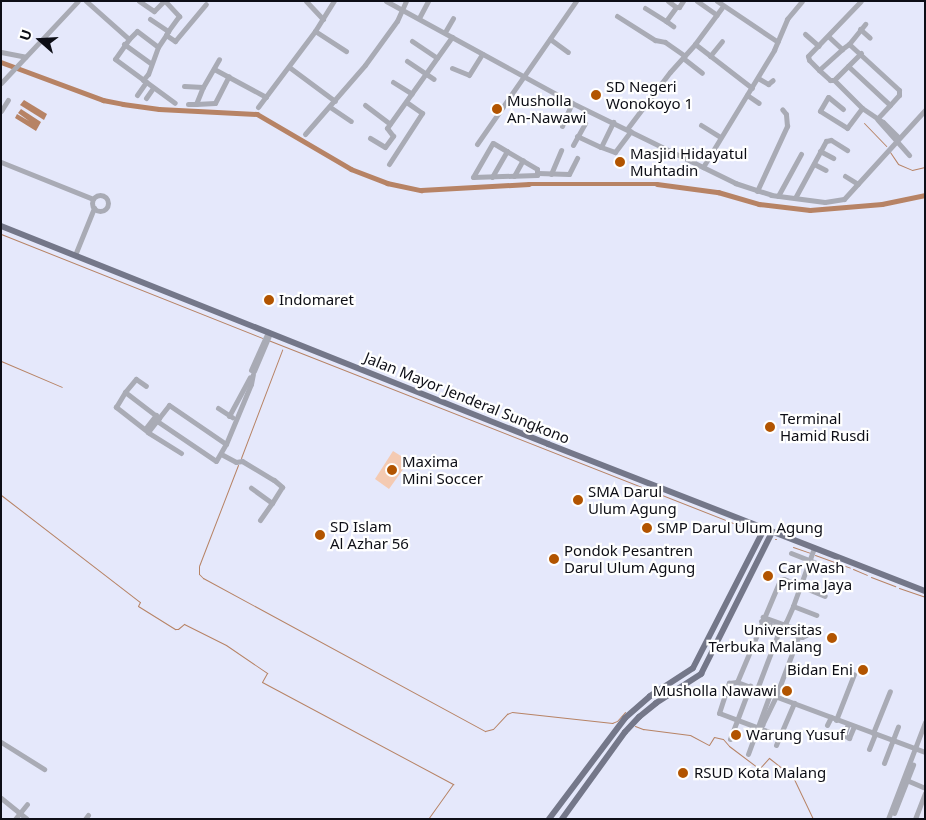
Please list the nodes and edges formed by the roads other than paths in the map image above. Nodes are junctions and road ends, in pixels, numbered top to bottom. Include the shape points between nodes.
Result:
1 (78, 1) edge
2 (86, 1) edge
3 (139, 1) edge
4 (306, 1) edge
5 (334, 1) edge
6 (386, 1) edge
7 (406, 1) edge
8 (428, 1) edge
9 (576, 1) edge
10 (668, 1) edge
11 (683, 1) edge
12 (697, 1) edge
13 (717, 1) edge
14 (802, 1) edge
15 (164, 2) edge
16 (859, 2) edge
17 (206, 4) dead end
18 (724, 6) junction
19 (676, 7) junction
20 (645, 8) dead end
21 (404, 10) junction
22 (717, 15) junction
23 (618, 16) dead end
24 (419, 18) junction
25 (454, 18) dead end
26 (150, 19) dead end
27 (323, 19) junction
28 (666, 21) junction
29 (673, 26) dead end
30 (315, 31) junction
31 (445, 32) junction
32 (167, 33) junction
33 (805, 34) dead end
34 (452, 36) junction
35 (830, 37) junction
36 (870, 38) dead end
37 (129, 39) junction
38 (550, 39) junction
39 (412, 41) dead end
40 (722, 41) dead end
41 (778, 42) junction
42 (124, 44) junction
43 (695, 44) junction
44 (849, 44) junction
45 (819, 46) junction
46 (158, 47) junction
47 (842, 48) junction
48 (346, 51) dead end
49 (1, 52) edge
50 (568, 52) dead end
51 (482, 54) junction
52 (861, 54) junction
53 (710, 56) junction
54 (684, 57) junction
55 (25, 58) junction
56 (437, 58) junction
57 (219, 59) dead end
58 (407, 61) dead end
59 (150, 63) junction
60 (848, 66) junction
61 (288, 67) junction
62 (452, 68) dead end
63 (214, 69) junction
64 (819, 70) junction
65 (426, 73) junction
66 (702, 73) dead end
67 (229, 76) junction
68 (523, 77) junction
69 (758, 78) junction
70 (434, 79) dead end
71 (773, 80) dead end
72 (834, 80) junction
73 (144, 81) junction
74 (393, 82) dead end
75 (1, 83) edge
76 (184, 86) dead end
77 (203, 87) junction
78 (153, 88) junction
79 (752, 88) junction
80 (412, 94) junction
81 (137, 95) dead end
82 (747, 95) junction
83 (266, 97) junction
84 (146, 98) dead end
85 (650, 99) junction
86 (8, 100) dead end
87 (335, 102) junction
88 (406, 102) junction
89 (174, 103) dead end
90 (572, 103) junction
91 (759, 103) dead end
92 (188, 104) dead end
93 (196, 104) junction
94 (890, 104) junction
95 (364, 105) dead end
96 (660, 106) dead end
97 (258, 107) dead end
98 (330, 107) junction
99 (2, 108) edge
100 (843, 109) dead end
101 (782, 110) dead end
102 (924, 111) edge
103 (859, 113) junction
104 (351, 120) dead end
105 (877, 120) junction
106 (613, 122) junction
107 (390, 124) junction
108 (585, 124) dead end
109 (701, 125) dead end
110 (562, 126) dead end
111 (487, 130) junction
112 (629, 130) junction
113 (305, 134) dead end
114 (578, 136) junction
115 (720, 137) junction
116 (370, 138) dead end
117 (897, 138) junction
118 (493, 143) junction
119 (477, 144) dead end
120 (573, 145) dead end
121 (601, 147) junction
122 (562, 150) dead end
123 (847, 150) dead end
124 (507, 151) junction
125 (820, 152) junction
126 (801, 154) dead end
127 (909, 155) dead end
128 (577, 158) dead end
129 (833, 158) dead end
130 (523, 160) junction
131 (1, 162) edge
132 (389, 164) dead end
133 (814, 164) junction
134 (703, 167) junction
135 (826, 170) dead end
136 (538, 173) junction
137 (551, 174) junction
138 (514, 176) junction
139 (845, 176) dead end
140 (492, 177) junction
141 (858, 184) junction
142 (757, 191) junction
143 (778, 196) junction
144 (795, 198) junction
145 (93, 200) junction
146 (94, 208) junction
147 (1, 226) edge
148 (75, 255) junction
149 (267, 337) junction
150 (252, 372) junction
151 (146, 386) dead end
152 (125, 392) junction
153 (218, 408) dead end
154 (229, 416) junction
155 (157, 418) junction
156 (237, 420) junction
157 (147, 431) junction
158 (226, 444) junction
159 (181, 454) dead end
160 (221, 454) junction
161 (251, 488) dead end
162 (272, 503) junction
163 (260, 520) dead end
164 (764, 529) junction
165 (772, 532) junction
166 (814, 548) junction
167 (791, 553) dead end
168 (810, 560) junction
169 (834, 570) dead end
170 (800, 586) junction
171 (925, 591) edge
172 (825, 596) dead end
173 (793, 606) junction
174 (816, 615) dead end
175 (762, 619) junction
176 (783, 627) junction
177 (854, 674) dead end
178 (737, 682) junction
179 (750, 686) junction
180 (757, 689) junction
181 (890, 691) dead end
182 (770, 694) junction
183 (650, 696) junction
184 (776, 696) junction
185 (656, 703) junction
186 (794, 703) junction
187 (834, 718) junction
188 (738, 719) junction
189 (925, 722) edge
190 (828, 725) dead end
191 (759, 727) junction
192 (898, 727) dead end
193 (924, 731) edge
194 (874, 734) junction
195 (780, 736) junction
196 (730, 739) dead end
197 (892, 740) junction
198 (1, 742) edge
199 (776, 745) dead end
200 (870, 749) dead end
201 (917, 749) junction
202 (925, 752) edge
203 (748, 754) dead end
204 (884, 763) dead end
205 (44, 769) dead end
206 (905, 780) junction
207 (925, 788) edge
208 (925, 793) edge
209 (1, 798) edge
210 (27, 804) dead end
211 (20, 813) junction
212 (15, 819) edge
213 (27, 819) edge
214 (550, 819) edge
215 (562, 819) edge
216 (889, 819) edge
217 (915, 819) edge

1 - 55 street
2 - 37 street
3 - 15 street via 154,11
4 - 27 street
5 - 27 street
6 - 21 street
7 - 21 street
8 - 24 street
9 - 38 street
10 - 19 street
11 - 19 street
12 - 22 street
13 - 18 street
14 - 41 street via 787,19
15 - 32 street via 179,16
16 - 35 street
17 - 32 street via 176,40
18 - 22 street
18 - 41 street
19 - 28 street
20 - 28 street
21 - 24 street
21 - 87 street
22 - 43 street
23 - 54 street via 655,40 665,42
24 - 31 street
25 - 31 street
26 - 32 street
27 - 30 street
28 - 29 street
30 - 48 street
30 - 61 street
31 - 34 street
32 - 46 street
33 - 45 street
34 - 51 street
34 - 56 street
35 - 45 street
35 - 47 street
36 - 44 street via 863,26
37 - 42 street
37 - 46 street via 138,32
38 - 50 street
38 - 68 street
39 - 56 street
40 - 53 street
41 - 69 street
42 - 59 street
42 - 73 street via 115,59
43 - 53 street
43 - 54 street
44 - 47 street
44 - 52 street
45 - 64 street via 808,57
46 - 59 street
47 - 64 street
49 - 55 street
51 - 62 street via 468,75
51 - 68 street
52 - 60 street
52 - 94 street via 900,90
53 - 79 street
54 - 66 street
54 - 85 street
55 - 75 street
56 - 65 street
57 - 63 street
58 - 65 street
59 - 73 street
60 - 72 street
60 - 94 street
61 - 83 street
61 - 87 street
63 - 67 street
63 - 77 street
64 - 72 street
65 - 70 street
65 - 80 street
67 - 83 street
67 - 93 street via 215,103
68 - 90 street
68 - 111 street
69 - 71 street via 768,84
69 - 79 street
72 - 103 street
73 - 78 street
73 - 81 street
74 - 80 street
76 - 77 street
77 - 93 street
78 - 84 street
78 - 89 street
79 - 82 street
80 - 88 street
82 - 91 street
82 - 115 street
83 - 97 street
85 - 96 street
85 - 112 street
86 - 99 street
87 - 98 street
88 - 107 street
88 - 132 street via 422,113
90 - 106 street
90 - 110 street
92 - 93 street
94 - 105 street
95 - 107 street
98 - 104 street
98 - 113 street
100 - 103 street via 828,97 820,110 847,128
101 - 142 street via 786,114 787,126
102 - 117 street
103 - 105 street
105 - 117 street
106 - 112 street
106 - 121 street
107 - 116 street via 387,129 393,136 385,147
108 - 114 street
109 - 115 street
111 - 118 street
111 - 119 street
112 - 121 street via 615,152
112 - 134 street
114 - 120 street
114 - 121 street
115 - 134 street
117 - 127 street
117 - 141 street
118 - 124 street
118 - 140 street via 472,176
122 - 137 street
123 - 125 street via 828,139
124 - 130 street
124 - 140 street
125 - 129 street
125 - 133 street
126 - 143 street
128 - 137 street via 570,174
130 - 136 street via 537,168
130 - 138 street
131 - 145 street
133 - 135 street
133 - 144 street
134 - 142 street
136 - 137 street
136 - 138 street
138 - 140 street
139 - 141 street
141 - 144 street via 836,202
142 - 143 street
143 - 144 street
145 - 146 street
145 - 146 street via 101,195 109,202 102,211
146 - 148 street
147 - 148 main road, Jalan Mayor Jenderal Sungkono
148 - 149 main road, Jalan Mayor Jenderal Sungkono
149 - 150 street
149 - 164 main road, Jalan Mayor Jenderal Sungkono
150 - 154 street
150 - 156 street via 252,384
151 - 152 street via 136,378
152 - 155 street
152 - 157 street via 116,407
153 - 154 street
154 - 156 street
155 - 157 street
155 - 158 street via 170,405
155 - 160 street via 214,460
156 - 158 street
157 - 159 street
158 - 160 street
160 - 162 street via 236,462 242,461 281,486
161 - 162 street
162 - 163 street
164 - 165 main road, Jalan Mayor Jenderal Sungkono
164 - 183 main road via 693,668
165 - 166 main road, Jalan Mayor Jenderal Sungkono
165 - 185 main road via 703,672
166 - 168 street
166 - 171 main road, Jalan Mayor Jenderal Sungkono
167 - 168 street
168 - 169 street
168 - 170 street
170 - 172 street
170 - 173 street
170 - 175 street via 780,580
173 - 174 street
173 - 176 street
175 - 176 street
175 - 178 street
176 - 180 street
176 - 184 street via 799,635
177 - 187 street
178 - 179 street
178 - 188 street via 728,684 719,713
179 - 180 street
179 - 188 street
180 - 182 street
181 - 194 street
182 - 184 street
182 - 191 street
183 - 185 main road
183 - 214 main road via 625,718
184 - 186 street
184 - 191 street
185 - 215 main road via 625,732
186 - 187 street
186 - 195 street
187 - 190 street
187 - 194 street
188 - 191 street
188 - 196 street
189 - 193 street
191 - 195 street
191 - 203 street
192 - 197 street
193 - 201 street
194 - 197 street
194 - 200 street
195 - 199 street
197 - 201 street
197 - 204 street
198 - 205 street
201 - 202 street
201 - 206 street
206 - 207 street
206 - 216 street
208 - 217 street
209 - 211 street
210 - 211 street
211 - 212 street
211 - 213 street

